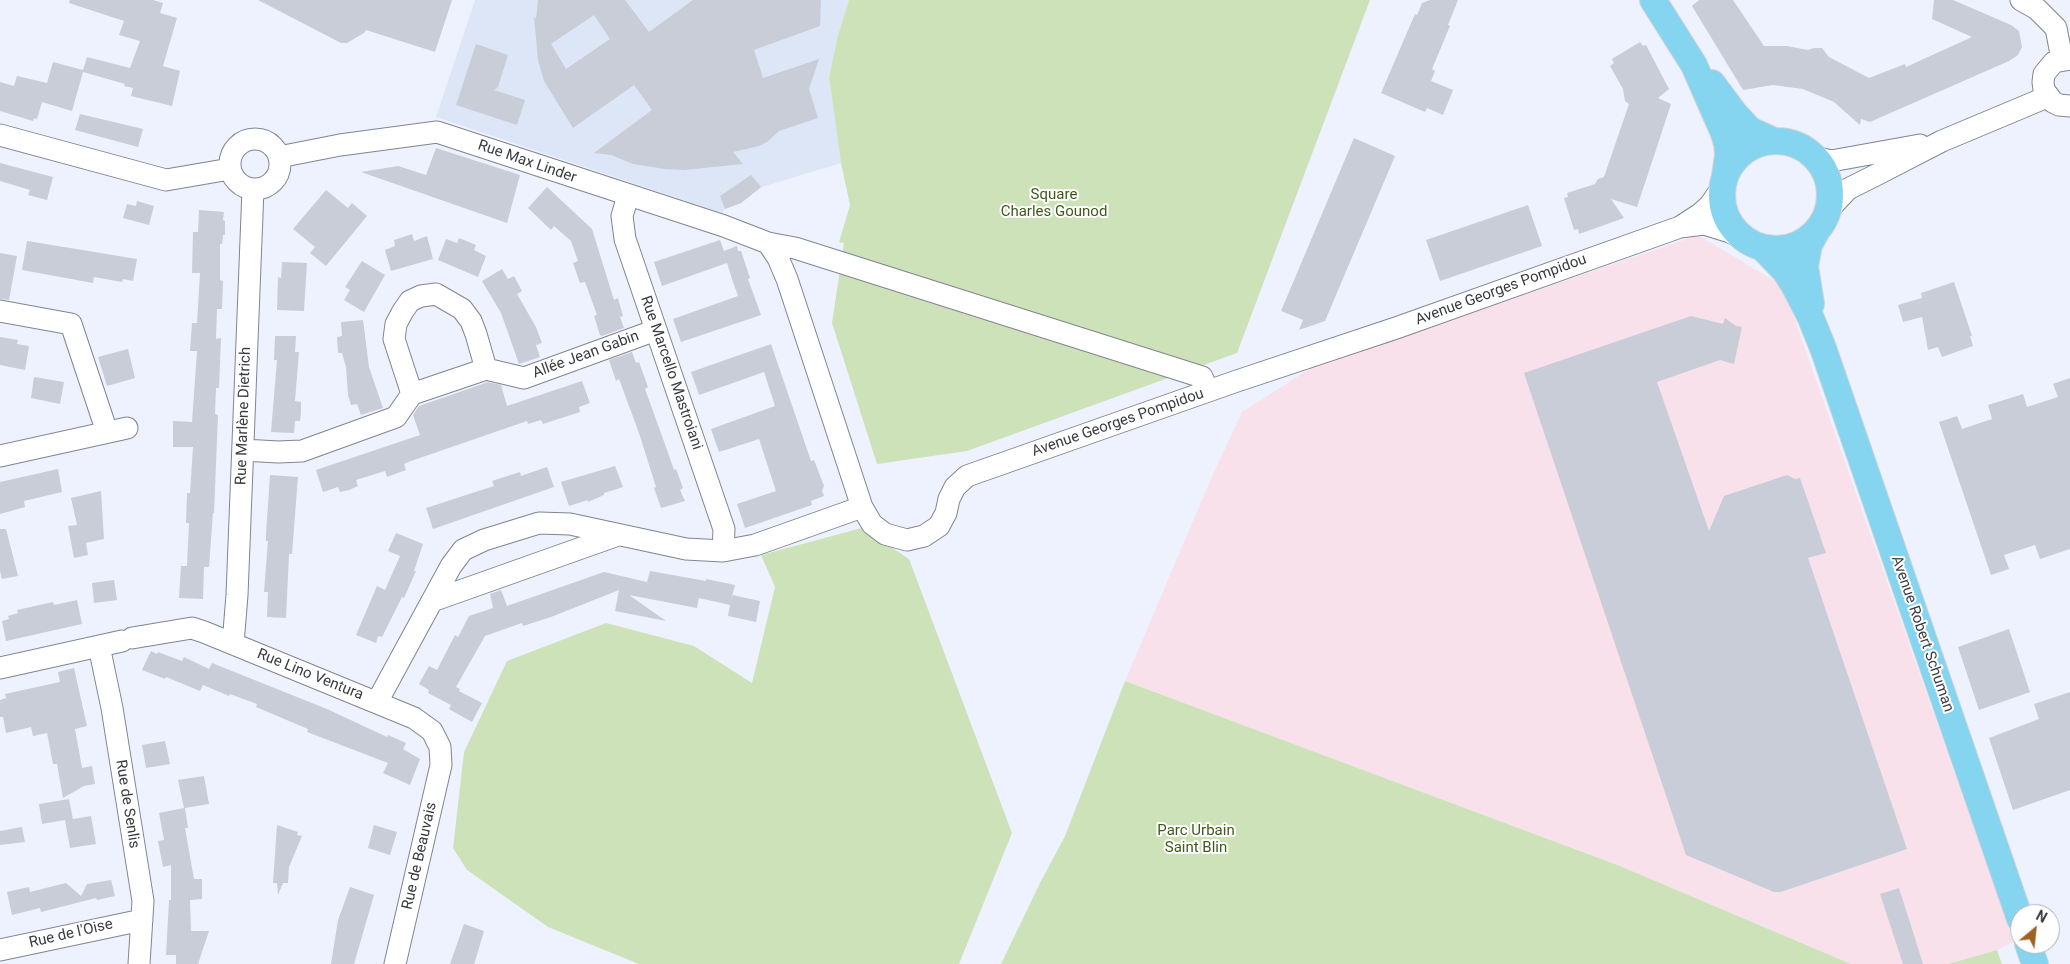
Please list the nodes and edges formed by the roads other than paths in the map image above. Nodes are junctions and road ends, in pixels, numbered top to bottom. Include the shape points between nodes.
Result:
1 (1654, 0) edge
2 (2037, 3) edge
3 (2066, 59) edge
4 (1694, 65) junction
5 (2047, 97) junction
6 (2070, 106) edge
7 (0, 135) edge
8 (1774, 141) junction
9 (1942, 141) junction
10 (279, 156) junction
11 (1814, 157) junction
12 (230, 169) junction
13 (1724, 181) junction
14 (252, 189) junction
15 (628, 196) junction
16 (1830, 208) junction
17 (1680, 227) junction
18 (1816, 232) junction
19 (768, 243) junction
20 (1754, 243) junction
21 (0, 311) edge
22 (656, 330) junction
23 (1823, 348) junction
24 (486, 369) junction
25 (1208, 391) junction
26 (412, 394) junction
27 (243, 450) junction
28 (0, 456) edge
29 (862, 507) junction
30 (619, 534) junction
31 (723, 551) junction
32 (432, 600) junction
33 (233, 644) junction
34 (98, 646) junction
35 (0, 668) edge
36 (377, 702) junction
37 (2015, 904) edge
38 (142, 920) junction
39 (0, 950) edge
40 (139, 964) edge
41 (395, 964) edge

1 - 4 main road
2 - 3 street via 2056,28
3 - 5 street via 2054,62 2044,74
4 - 8 main road via 1750,130
4 - 13 main road via 1727,143 1728,164
5 - 6 street via 2059,106
5 - 9 street
7 - 12 street via 166,180
8 - 11 main road via 1792,143
8 - 13 main road via 1745,150 1733,162
9 - 11 street via 1831,161
9 - 16 street via 1848,189
10 - 12 street via 269,144 253,139 238,146 230,161
10 - 14 street via 279,173 274,180
10 - 15 street, Rue Max Linder via 437,132
11 - 16 main road via 1827,176
12 - 14 street via 238,183
13 - 17 street, Avenue Georges Pompidou via 1710,205
13 - 20 main road via 1723,208 1729,223
14 - 27 street, Rue Marlène Dietrich
15 - 19 street, Rue Max Linder
15 - 22 street, Rue Marcello Mastroiani via 622,216 625,239
16 - 18 main road
17 - 20 street, Avenue Georges Pompidou via 1704,224
17 - 25 street, Avenue Georges Pompidou
18 - 20 main road via 1800,245 1784,249
18 - 23 main road, Avenue Robert Schuman via 1809,245 1805,266
19 - 25 street, Rue Max Linder via 795,248 1202,377
19 - 29 street, Avenue Georges Pompidou via 787,279
20 - 23 main road, Avenue Robert Schuman via 1785,271 1810,316
21 - 28 street via 71,324 117,430
22 - 24 street, Allée Jean Gabin via 524,378
22 - 31 street, Rue Marcello Mastroiani via 724,529
23 - 37 main road, Avenue Robert Schuman
24 - 26 street
24 - 26 street via 471,321 462,309 436,294 421,296 403,311 396,324 394,339
25 - 29 street, Avenue Georges Pompidou via 967,476 955,487 939,526 924,536 907,540 885,534 872,524
26 - 27 street via 396,417 302,451
27 - 33 street, Rue Marlène Dietrich
29 - 31 street, Rue Lino Ventura via 755,546
30 - 31 street, Rue Lino Ventura via 686,549
30 - 32 street
30 - 32 street, Rue Lino Ventura via 570,524 538,523 484,540 464,550
32 - 36 street, Rue Lino Ventura
33 - 34 street, Rue Lino Ventura via 192,628
33 - 36 street, Rue Lino Ventura
34 - 35 street, Rue Lino Ventura
34 - 38 street, Rue de Senlis via 112,708 143,902
36 - 41 street, Rue de Beauvais via 414,718 432,731 440,747 441,765
38 - 39 street, Rue de l'Oise
38 - 40 street, Rue de Senlis

